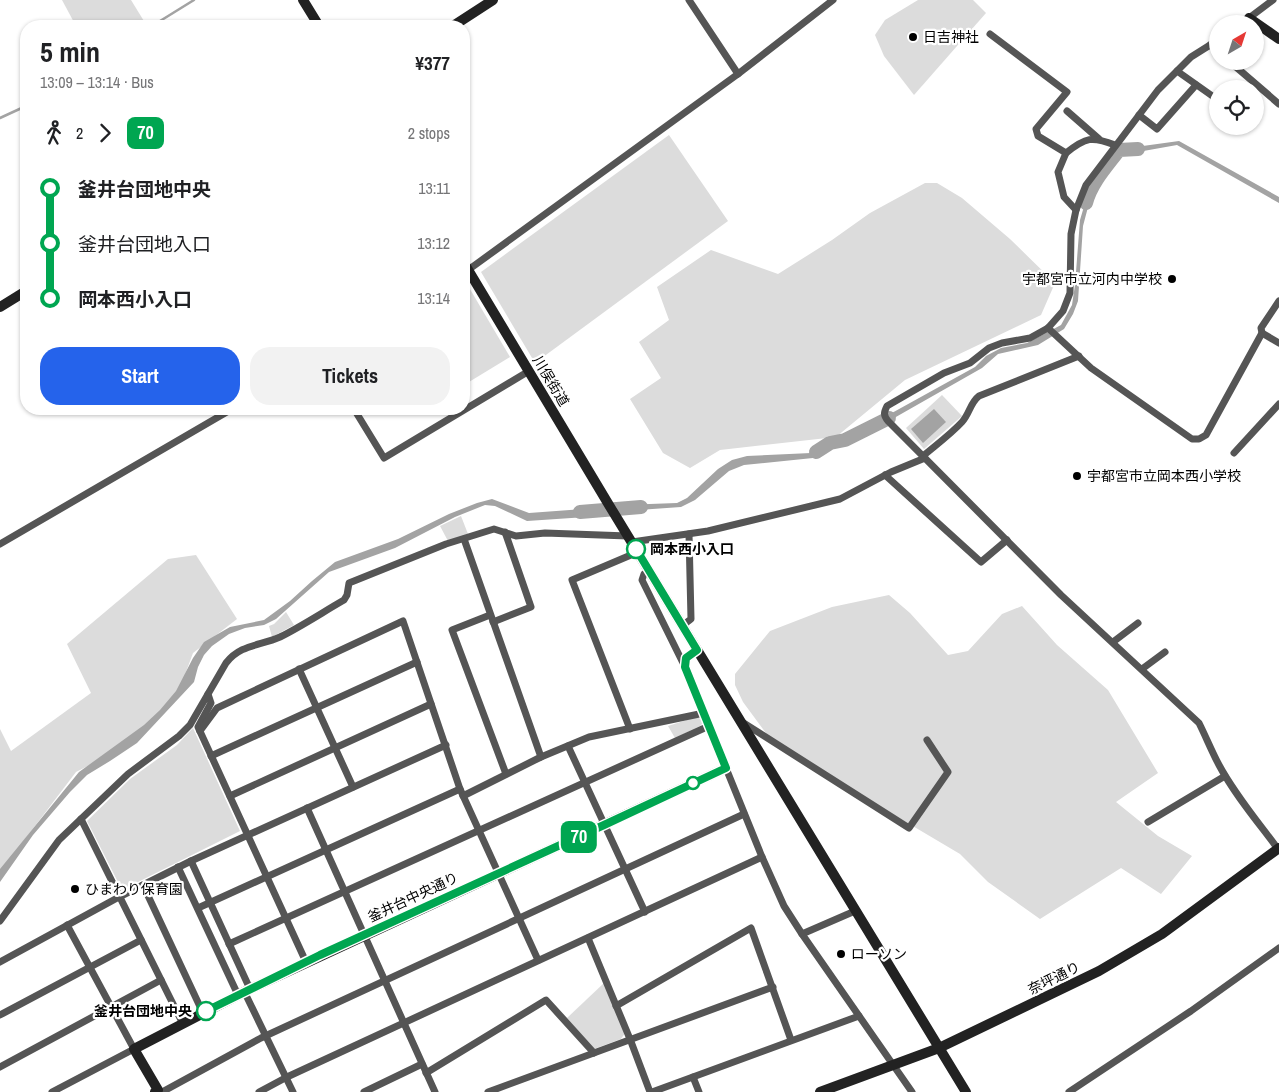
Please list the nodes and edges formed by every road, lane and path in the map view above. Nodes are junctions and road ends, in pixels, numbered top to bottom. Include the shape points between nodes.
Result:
1 (303, 0) edge
2 (494, 0) edge
3 (689, 0) edge
4 (833, 0) edge
5 (1273, 0) edge
6 (1253, 15) edge
7 (315, 20) edge
8 (462, 20) edge
9 (1264, 31) edge
10 (990, 34) dead end
11 (1279, 39) edge
12 (1209, 46) edge
13 (1238, 70) edge
14 (1177, 71) junction
15 (738, 74) junction
16 (1248, 80) edge
17 (1196, 85) junction
18 (1264, 93) edge
19 (1209, 94) edge
20 (1279, 104) edge
21 (1067, 111) dead end
22 (1139, 114) junction
23 (1099, 139) junction
24 (1115, 145) junction
25 (1066, 153) junction
26 (1076, 210) junction
27 (470, 265) edge
28 (470, 277) edge
29 (20, 294) edge
30 (1279, 301) edge
31 (0, 307) edge
32 (1052, 331) junction
33 (1262, 333) junction
34 (1279, 343) edge
35 (1079, 356) junction
36 (529, 371) junction
37 (1279, 404) edge
38 (470, 406) edge
39 (222, 415) edge
40 (358, 415) edge
41 (456, 415) edge
42 (1234, 453) dead end
43 (924, 457) junction
44 (886, 475) junction
45 (505, 532) junction
46 (689, 534) junction
47 (464, 539) junction
48 (630, 539) junction
49 (1007, 540) junction
50 (0, 544) edge
51 (638, 552) junction
52 (649, 570) junction
53 (492, 618) junction
54 (1138, 623) dead end
55 (682, 626) junction
56 (1113, 642) junction
57 (697, 650) junction
58 (1165, 652) dead end
59 (417, 662) junction
60 (685, 667) junction
61 (1142, 669) junction
62 (299, 670) junction
63 (208, 694) junction
64 (431, 704) junction
65 (317, 708) junction
66 (704, 713) junction
67 (740, 721) junction
68 (709, 726) junction
69 (630, 729) junction
70 (200, 731) junction
71 (927, 740) dead end
72 (446, 745) junction
73 (568, 746) junction
74 (335, 748) junction
75 (211, 756) junction
76 (541, 757) junction
77 (726, 768) junction
78 (506, 774) junction
79 (1225, 776) junction
80 (585, 782) junction
81 (353, 787) junction
82 (462, 792) junction
83 (230, 796) junction
84 (306, 808) junction
85 (744, 814) junction
86 (81, 819) junction
87 (1148, 822) dead end
88 (604, 825) junction
89 (479, 830) junction
90 (248, 834) junction
91 (1278, 849) edge
92 (326, 851) junction
93 (762, 857) junction
94 (191, 861) junction
95 (178, 867) junction
96 (625, 869) junction
97 (498, 874) junction
98 (268, 878) junction
99 (143, 885) junction
100 (344, 892) junction
101 (119, 897) junction
102 (211, 904) junction
103 (198, 908) junction
104 (855, 911) junction
105 (645, 912) junction
106 (286, 918) junction
107 (519, 918) junction
108 (0, 921) edge
109 (67, 925) junction
110 (802, 934) junction
111 (363, 935) junction
112 (588, 938) junction
113 (141, 940) junction
114 (229, 944) junction
115 (1279, 948) edge
116 (538, 960) junction
117 (0, 962) edge
118 (306, 962) junction
119 (89, 967) junction
120 (161, 980) junction
121 (384, 981) junction
122 (773, 987) junction
123 (244, 992) junction
124 (616, 1006) junction
125 (110, 1007) junction
126 (203, 1013) junction
127 (0, 1015) edge
128 (858, 1016) junction
129 (403, 1023) junction
130 (183, 1024) junction
131 (266, 1035) junction
132 (630, 1039) junction
133 (791, 1040) junction
134 (939, 1048) junction
135 (134, 1049) junction
136 (594, 1053) junction
137 (422, 1064) junction
138 (893, 1064) junction
139 (0, 1067) edge
140 (426, 1073) junction
141 (287, 1077) junction
142 (693, 1077) junction
143 (836, 1089) edge
144 (52, 1092) edge
145 (158, 1092) edge
146 (259, 1092) edge
147 (293, 1092) edge
148 (364, 1092) edge
149 (435, 1092) edge
150 (488, 1092) edge
151 (651, 1092) edge
152 (699, 1092) edge
153 (820, 1092) edge
154 (912, 1092) edge
155 (966, 1092) edge
156 (1070, 1092) edge

1 - 7 street
2 - 8 street
3 - 15 street
4 - 15 street
5 - 6 street
9 - 11 street
10 - 25 street via 1067,92 1036,129 1038,136
12 - 14 street
13 - 16 street
14 - 17 street
14 - 22 street
15 - 27 street
17 - 19 street
17 - 22 street via 1156,129
18 - 20 street
21 - 23 street
22 - 24 street
23 - 24 street
23 - 25 street via 1089,139
24 - 26 street via 1086,185
25 - 26 street via 1058,172 1064,197
26 - 32 street via 1071,234 1070,293
28 - 36 street, 川俣街道
29 - 31 street
30 - 33 street
32 - 35 street
32 - 43 street via 989,348 970,363 944,373 887,406 886,419
33 - 34 street
33 - 35 street via 1206,435 1199,439 1192,439 1091,368
35 - 43 street via 979,396 962,422
36 - 38 street
36 - 48 street, 川俣街道
37 - 42 street
39 - 50 street
40 - 41 street via 384,458
43 - 44 street
43 - 49 street
44 - 46 street via 840,499
44 - 49 street via 981,562
45 - 47 street via 494,529
45 - 48 street via 516,536 545,533
45 - 53 street via 531,607
46 - 48 street
46 - 55 street via 691,619
47 - 53 street
47 - 63 street via 349,583 344,600 279,637 232,654
48 - 51 street, 川俣街道
49 - 56 street
51 - 52 street, 川俣街道
51 - 69 street via 572,580
52 - 55 street, 川俣街道
52 - 60 street via 642,580
53 - 76 street
53 - 78 street via 452,630
54 - 56 street
55 - 57 street, 川俣街道
56 - 61 street
57 - 60 street via 686,658
57 - 67 street, 川俣街道
58 - 61 street
59 - 62 street via 403,621
59 - 64 street
59 - 65 street
60 - 66 street
61 - 79 street via 1199,723
62 - 65 street
62 - 70 street via 217,708
63 - 70 street via 211,703 198,727
63 - 86 street via 190,725 179,736 128,774
64 - 72 street
64 - 74 street
65 - 74 street
65 - 75 street
66 - 68 street
66 - 69 street
67 - 71 street via 909,828 948,772
67 - 104 street, 川俣街道
68 - 77 street
68 - 80 street
69 - 73 street via 603,733
70 - 75 street
72 - 81 street
72 - 82 street
73 - 76 street
73 - 80 street
74 - 81 street
74 - 83 street
75 - 83 street
76 - 78 street
77 - 85 street
77 - 88 street, 釜井台中央通り
78 - 82 street
79 - 87 street
79 - 91 street
80 - 88 street
80 - 89 street
81 - 84 street
82 - 89 street
82 - 92 street
83 - 90 street
84 - 90 street
84 - 92 street
85 - 93 street
85 - 96 street
86 - 101 street
86 - 108 street via 58,840
88 - 96 street
88 - 97 street, 釜井台中央通り
89 - 97 street
89 - 100 street
90 - 94 street
90 - 98 street
91 - 134 street, 奈坪通り via 1175,925 1129,954
92 - 98 street
92 - 100 street
93 - 105 street
93 - 110 street via 784,906
94 - 95 street
94 - 102 street
95 - 99 street
95 - 103 street
96 - 105 street
96 - 107 street
97 - 107 street
97 - 111 street, 釜井台中央通り
98 - 102 street
98 - 106 street
99 - 101 street
99 - 126 street
100 - 106 street
100 - 111 street
101 - 109 street
101 - 113 street
102 - 103 street
102 - 114 street
103 - 123 street
104 - 110 street
104 - 134 street, 川俣街道
105 - 112 street
106 - 114 street
106 - 118 street
107 - 116 street
107 - 121 street
109 - 117 street
109 - 119 street
110 - 128 street
111 - 118 street, 釜井台中央通り
111 - 121 street
112 - 116 street
112 - 124 street
113 - 119 street
113 - 120 street
114 - 123 street
115 - 156 street
116 - 129 street
118 - 123 street, 釜井台中央通り
119 - 125 street
119 - 127 street
120 - 125 street
120 - 130 street
121 - 129 street
121 - 131 street
122 - 124 street via 751,928
122 - 132 street
122 - 133 street
123 - 126 street, 釜井台中央通り
123 - 131 street
124 - 132 street
125 - 135 street
125 - 139 street
126 - 130 street, 釜井台中央通り
128 - 133 street
128 - 138 street
129 - 137 street
129 - 141 street
130 - 135 street, 釜井台中央通り
131 - 141 street
131 - 145 street
132 - 136 street
132 - 151 street
133 - 142 street
134 - 138 street, 奈坪通り
134 - 155 street, 川俣街道
135 - 144 street
135 - 145 street
136 - 140 street via 546,1000
136 - 150 street
137 - 140 street
137 - 148 street
138 - 143 street, 奈坪通り
138 - 154 street
140 - 149 street
141 - 146 street
141 - 147 street
142 - 151 street
142 - 152 street
143 - 153 street, 奈坪通り

